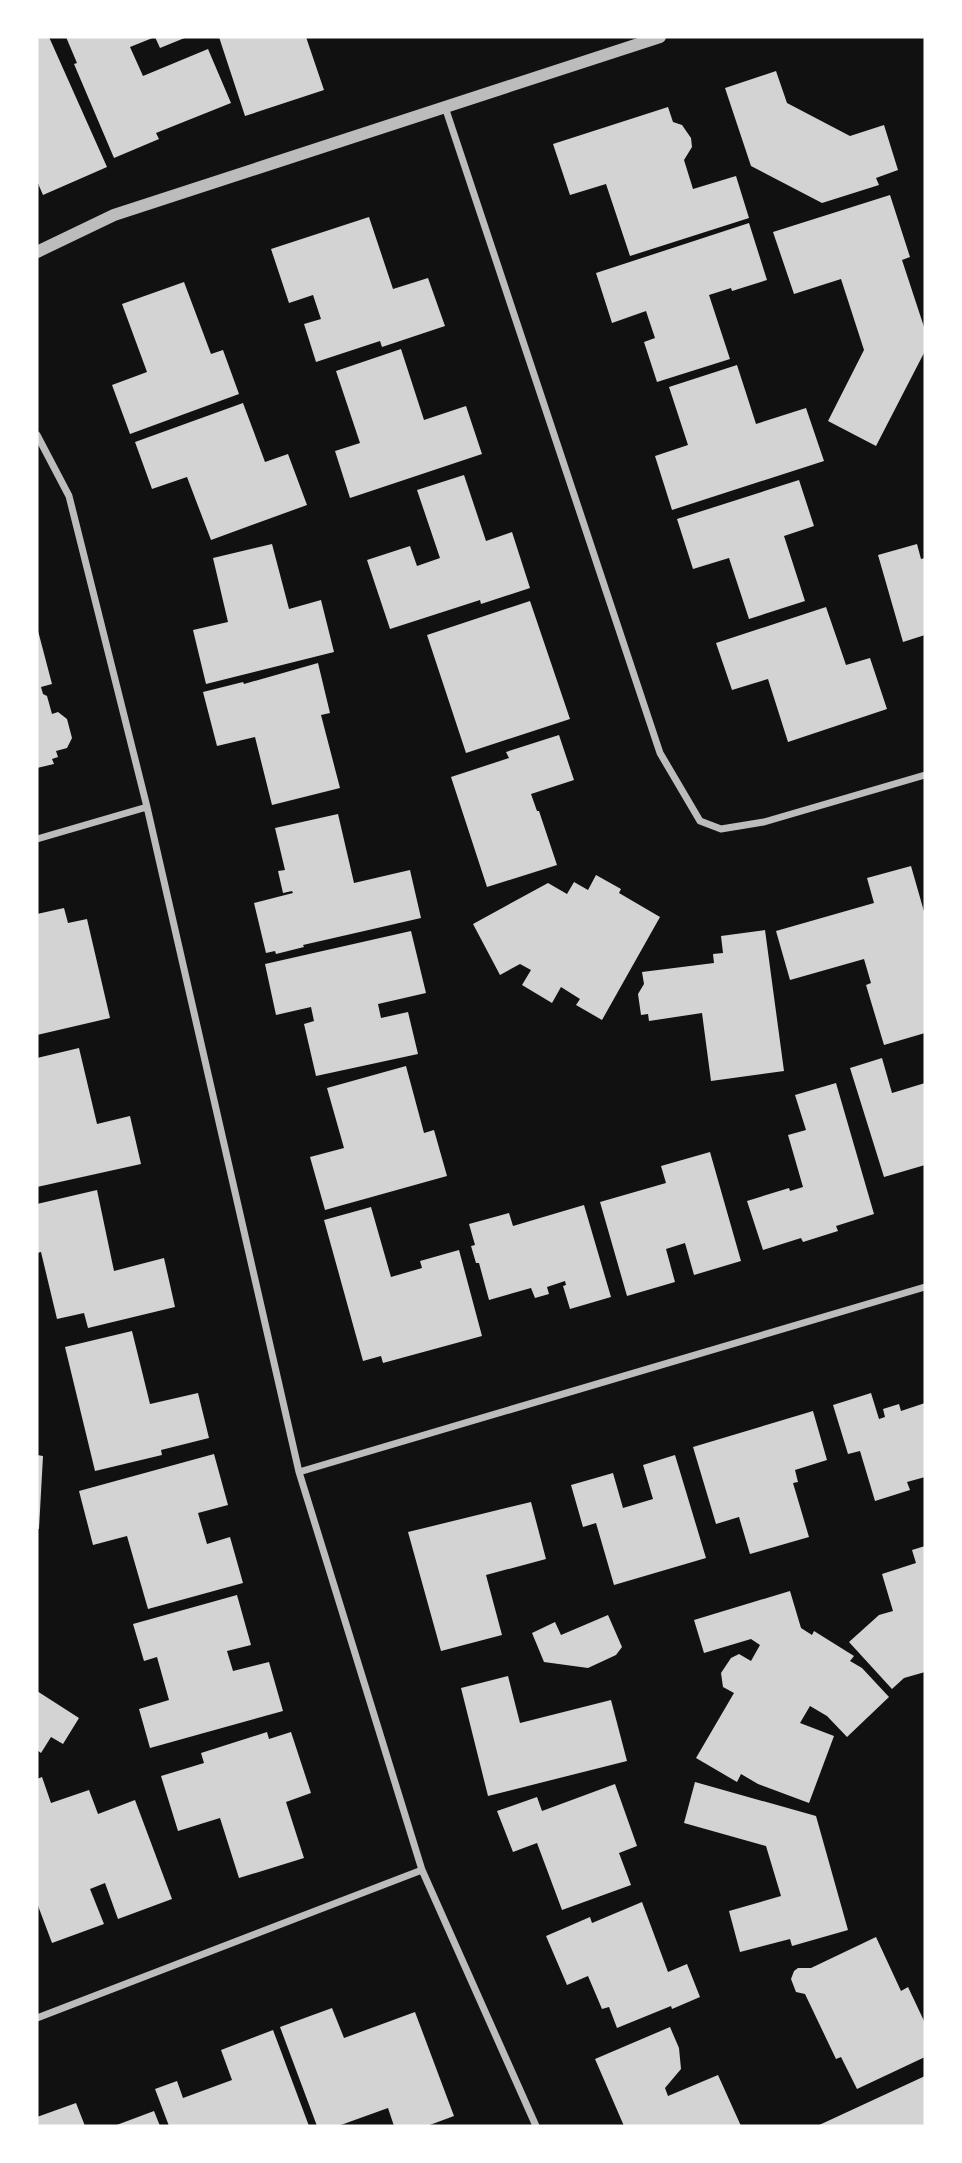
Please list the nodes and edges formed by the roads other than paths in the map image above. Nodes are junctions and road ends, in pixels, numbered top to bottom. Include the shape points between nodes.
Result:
1 (660, 37) edge
2 (445, 107) junction
3 (37, 252) edge
4 (37, 435) edge
5 (925, 775) edge
6 (147, 807) junction
7 (37, 839) edge
8 (925, 1287) edge
9 (299, 1472) junction
10 (422, 1870) junction
11 (37, 2018) edge
12 (536, 2126) edge

1 - 2 street
2 - 3 street via 114,215
2 - 5 street via 660,753 700,821 721,829 764,822
4 - 6 street via 69,496
6 - 7 street
6 - 9 street
8 - 9 street
9 - 10 street
10 - 11 street
10 - 12 street

